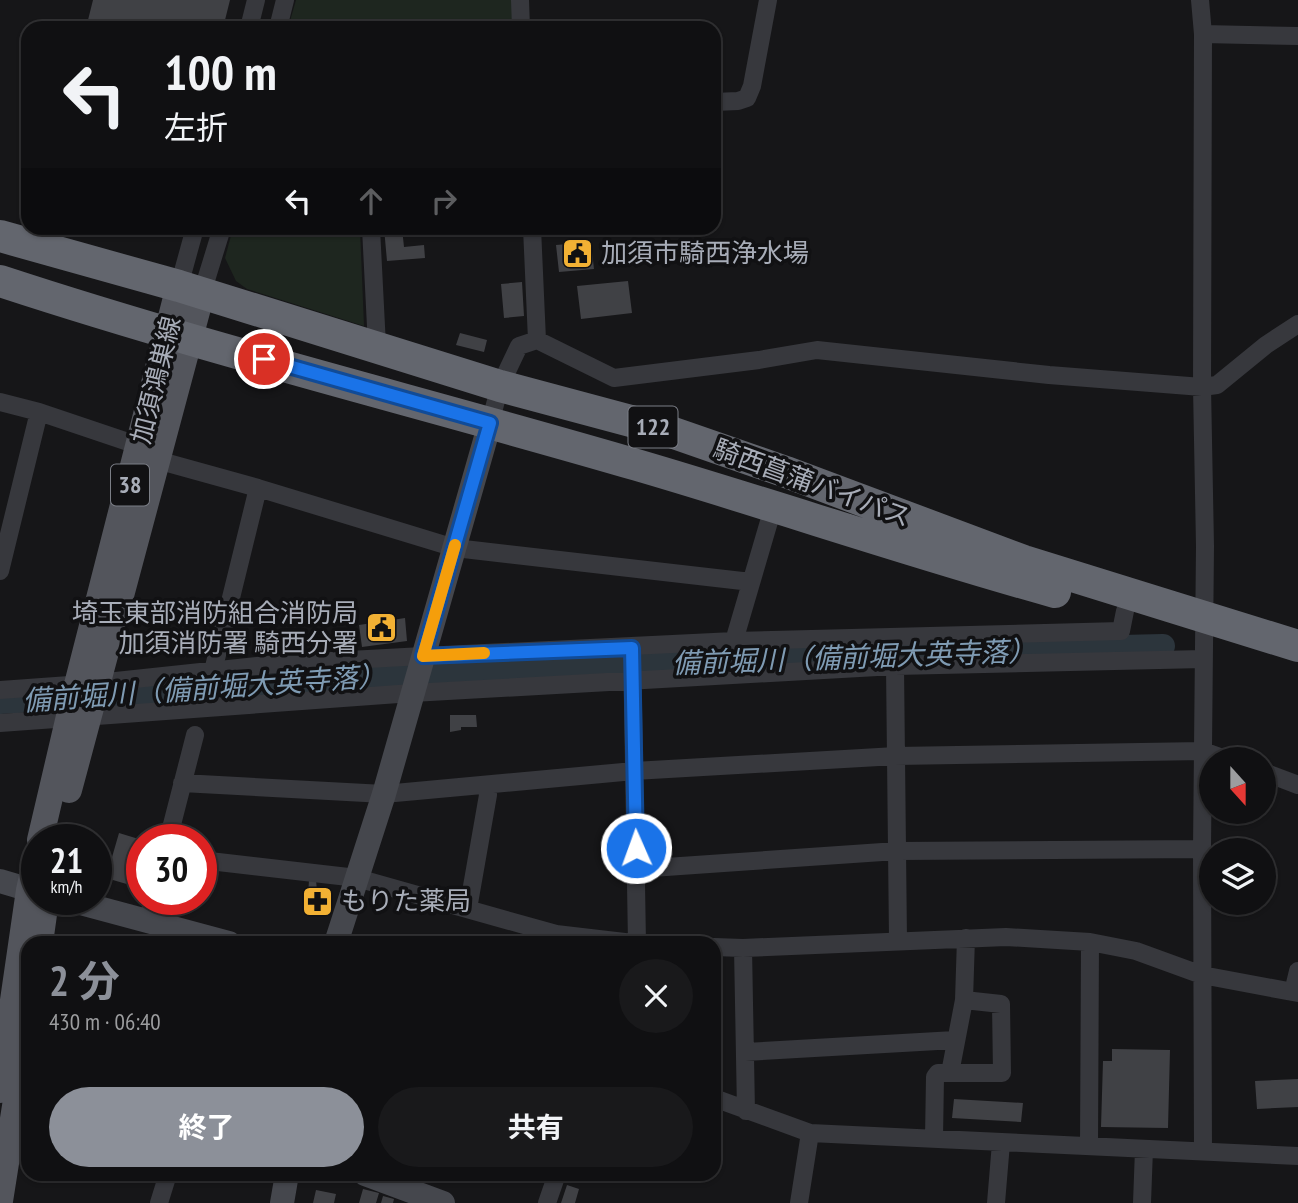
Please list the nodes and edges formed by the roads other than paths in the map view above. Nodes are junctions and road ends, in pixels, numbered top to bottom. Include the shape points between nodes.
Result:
1 (256, 0) edge
2 (285, 0) edge
3 (520, 0) edge
4 (768, 0) edge
5 (1200, 0) edge
6 (251, 21) edge
7 (280, 21) edge
8 (521, 21) edge
9 (1203, 34) junction
10 (1298, 36) edge
11 (721, 102) edge
12 (195, 235) edge
13 (218, 235) edge
14 (371, 235) edge
15 (532, 235) edge
16 (0, 236) edge
17 (0, 281) edge
18 (191, 290) junction
19 (1298, 324) edge
20 (178, 335) junction
21 (537, 340) junction
22 (377, 346) junction
23 (500, 386) junction
24 (1202, 387) junction
25 (0, 402) edge
26 (39, 412) junction
27 (490, 423) junction
28 (148, 453) junction
29 (258, 488) junction
30 (773, 508) junction
31 (455, 548) junction
32 (0, 571) edge
33 (751, 582) junction
34 (1125, 611) junction
35 (1203, 637) junction
36 (734, 641) junction
37 (1298, 646) edge
38 (632, 650) junction
39 (423, 656) junction
40 (1298, 663) edge
41 (895, 666) junction
42 (213, 671) junction
43 (633, 678) junction
44 (88, 684) junction
45 (413, 689) junction
46 (0, 690) edge
47 (79, 714) junction
48 (0, 723) edge
49 (195, 735) dead end
50 (1203, 747) edge
51 (1199, 751) edge
52 (896, 756) junction
53 (634, 771) junction
54 (1276, 777) edge
55 (182, 783) junction
56 (487, 785) junction
57 (1298, 785) edge
58 (384, 794) junction
59 (45, 824) edge
60 (62, 824) edge
61 (172, 824) edge
62 (1199, 849) edge
63 (897, 851) junction
64 (217, 862) edge
65 (637, 869) junction
66 (358, 878) junction
67 (0, 881) edge
68 (21, 888) edge
69 (468, 909) junction
70 (34, 915) edge
71 (38, 915) edge
72 (163, 915) edge
73 (1202, 915) edge
74 (31, 936) edge
75 (40, 936) edge
76 (212, 936) edge
77 (339, 936) edge
78 (574, 936) edge
79 (635, 936) edge
80 (966, 939) junction
81 (898, 940) junction
82 (1090, 942) junction
83 (721, 947) edge
84 (743, 948) junction
85 (1298, 971) edge
86 (1202, 975) junction
87 (1295, 992) edge
88 (964, 1000) junction
89 (21, 1011) edge
90 (18, 1033) edge
91 (955, 1040) junction
92 (745, 1052) junction
93 (950, 1073) junction
94 (0, 1090) edge
95 (721, 1101) edge
96 (746, 1111) junction
97 (810, 1133) junction
98 (934, 1138) junction
99 (1001, 1143) junction
100 (1089, 1146) junction
101 (1144, 1149) junction
102 (1203, 1150) junction
103 (1298, 1156) edge
104 (166, 1181) edge
105 (286, 1181) edge
106 (384, 1181) edge
107 (555, 1181) edge
108 (1, 1202) edge
109 (159, 1203) edge
110 (282, 1203) edge
111 (443, 1203) edge
112 (547, 1203) edge
113 (799, 1203) edge
114 (996, 1203) edge
115 (1142, 1203) edge

1 - 6 street
2 - 7 street
3 - 8 street
4 - 11 street via 747,98
5 - 9 street
9 - 10 street
9 - 24 street
12 - 18 street
13 - 18 street
14 - 22 street
15 - 21 street
16 - 18 highway, 騎西菖蒲バイパス / 122
17 - 20 highway, 騎西菖蒲バイパス / 122
18 - 20 main road, 加須鴻巣線 / 38
18 - 22 highway, 騎西菖蒲バイパス / 122
19 - 24 street via 1217,385
20 - 27 highway, 騎西菖蒲バイパス / 122
20 - 28 main road, 加須鴻巣線 / 38
21 - 23 street via 519,346
21 - 24 street via 614,378 817,349
22 - 23 highway, 騎西菖蒲バイパス / 122
23 - 27 street
23 - 35 highway, 騎西菖蒲バイパス / 122 via 668,431 1024,561
24 - 35 street
25 - 26 street
26 - 28 street
26 - 32 street
27 - 30 highway, 騎西菖蒲バイパス / 122
27 - 31 street
28 - 29 street
28 - 44 main road, 加須鴻巣線 / 38
29 - 31 street
29 - 42 street
30 - 33 street
30 - 34 highway, 騎西菖蒲バイパス / 122
31 - 33 street
31 - 39 street
33 - 36 street
34 - 35 highway, 騎西菖蒲バイパス / 122
34 - 36 street via 1121,631
35 - 37 highway, 騎西菖蒲バイパス / 122
35 - 40 highway, 騎西菖蒲バイパス / 122
35 - 41 street
35 - 50 street
36 - 38 street
38 - 39 street
38 - 43 street
39 - 42 street
39 - 45 street
41 - 43 street
41 - 52 street
42 - 44 street
43 - 45 street
43 - 53 street
44 - 46 street
44 - 47 main road, 加須鴻巣線 / 38
45 - 47 street
45 - 58 street
47 - 48 street
47 - 59 main road, 加須鴻巣線 / 38
47 - 60 main road, 加須鴻巣線 / 38
49 - 55 street
51 - 52 street
52 - 53 street
52 - 63 street
53 - 56 street
53 - 65 street
54 - 57 street
55 - 58 street
55 - 61 street
56 - 58 street
56 - 69 street
58 - 66 street
62 - 63 street
63 - 65 street
63 - 81 street
64 - 66 street
65 - 79 street
66 - 69 street
66 - 77 street
67 - 68 street
69 - 78 street
70 - 74 main road
71 - 75 main road
72 - 76 street
73 - 86 street
80 - 81 street
80 - 82 street
80 - 88 street
81 - 84 street
82 - 86 street via 1136,951
82 - 100 street
83 - 84 street
84 - 92 street
85 - 87 street
86 - 87 street
86 - 102 street
88 - 91 street
88 - 93 street via 1001,1004 1002,1073
89 - 90 main road
90 - 94 main road
90 - 108 main road
91 - 92 street
91 - 93 street
92 - 96 street
93 - 98 street via 935,1077
95 - 96 street
96 - 97 street
97 - 98 street
97 - 113 street
98 - 99 street
99 - 100 street
99 - 114 street
100 - 101 street
101 - 102 street
101 - 115 street
102 - 103 street
104 - 109 street
105 - 110 street
106 - 111 street
107 - 112 street

